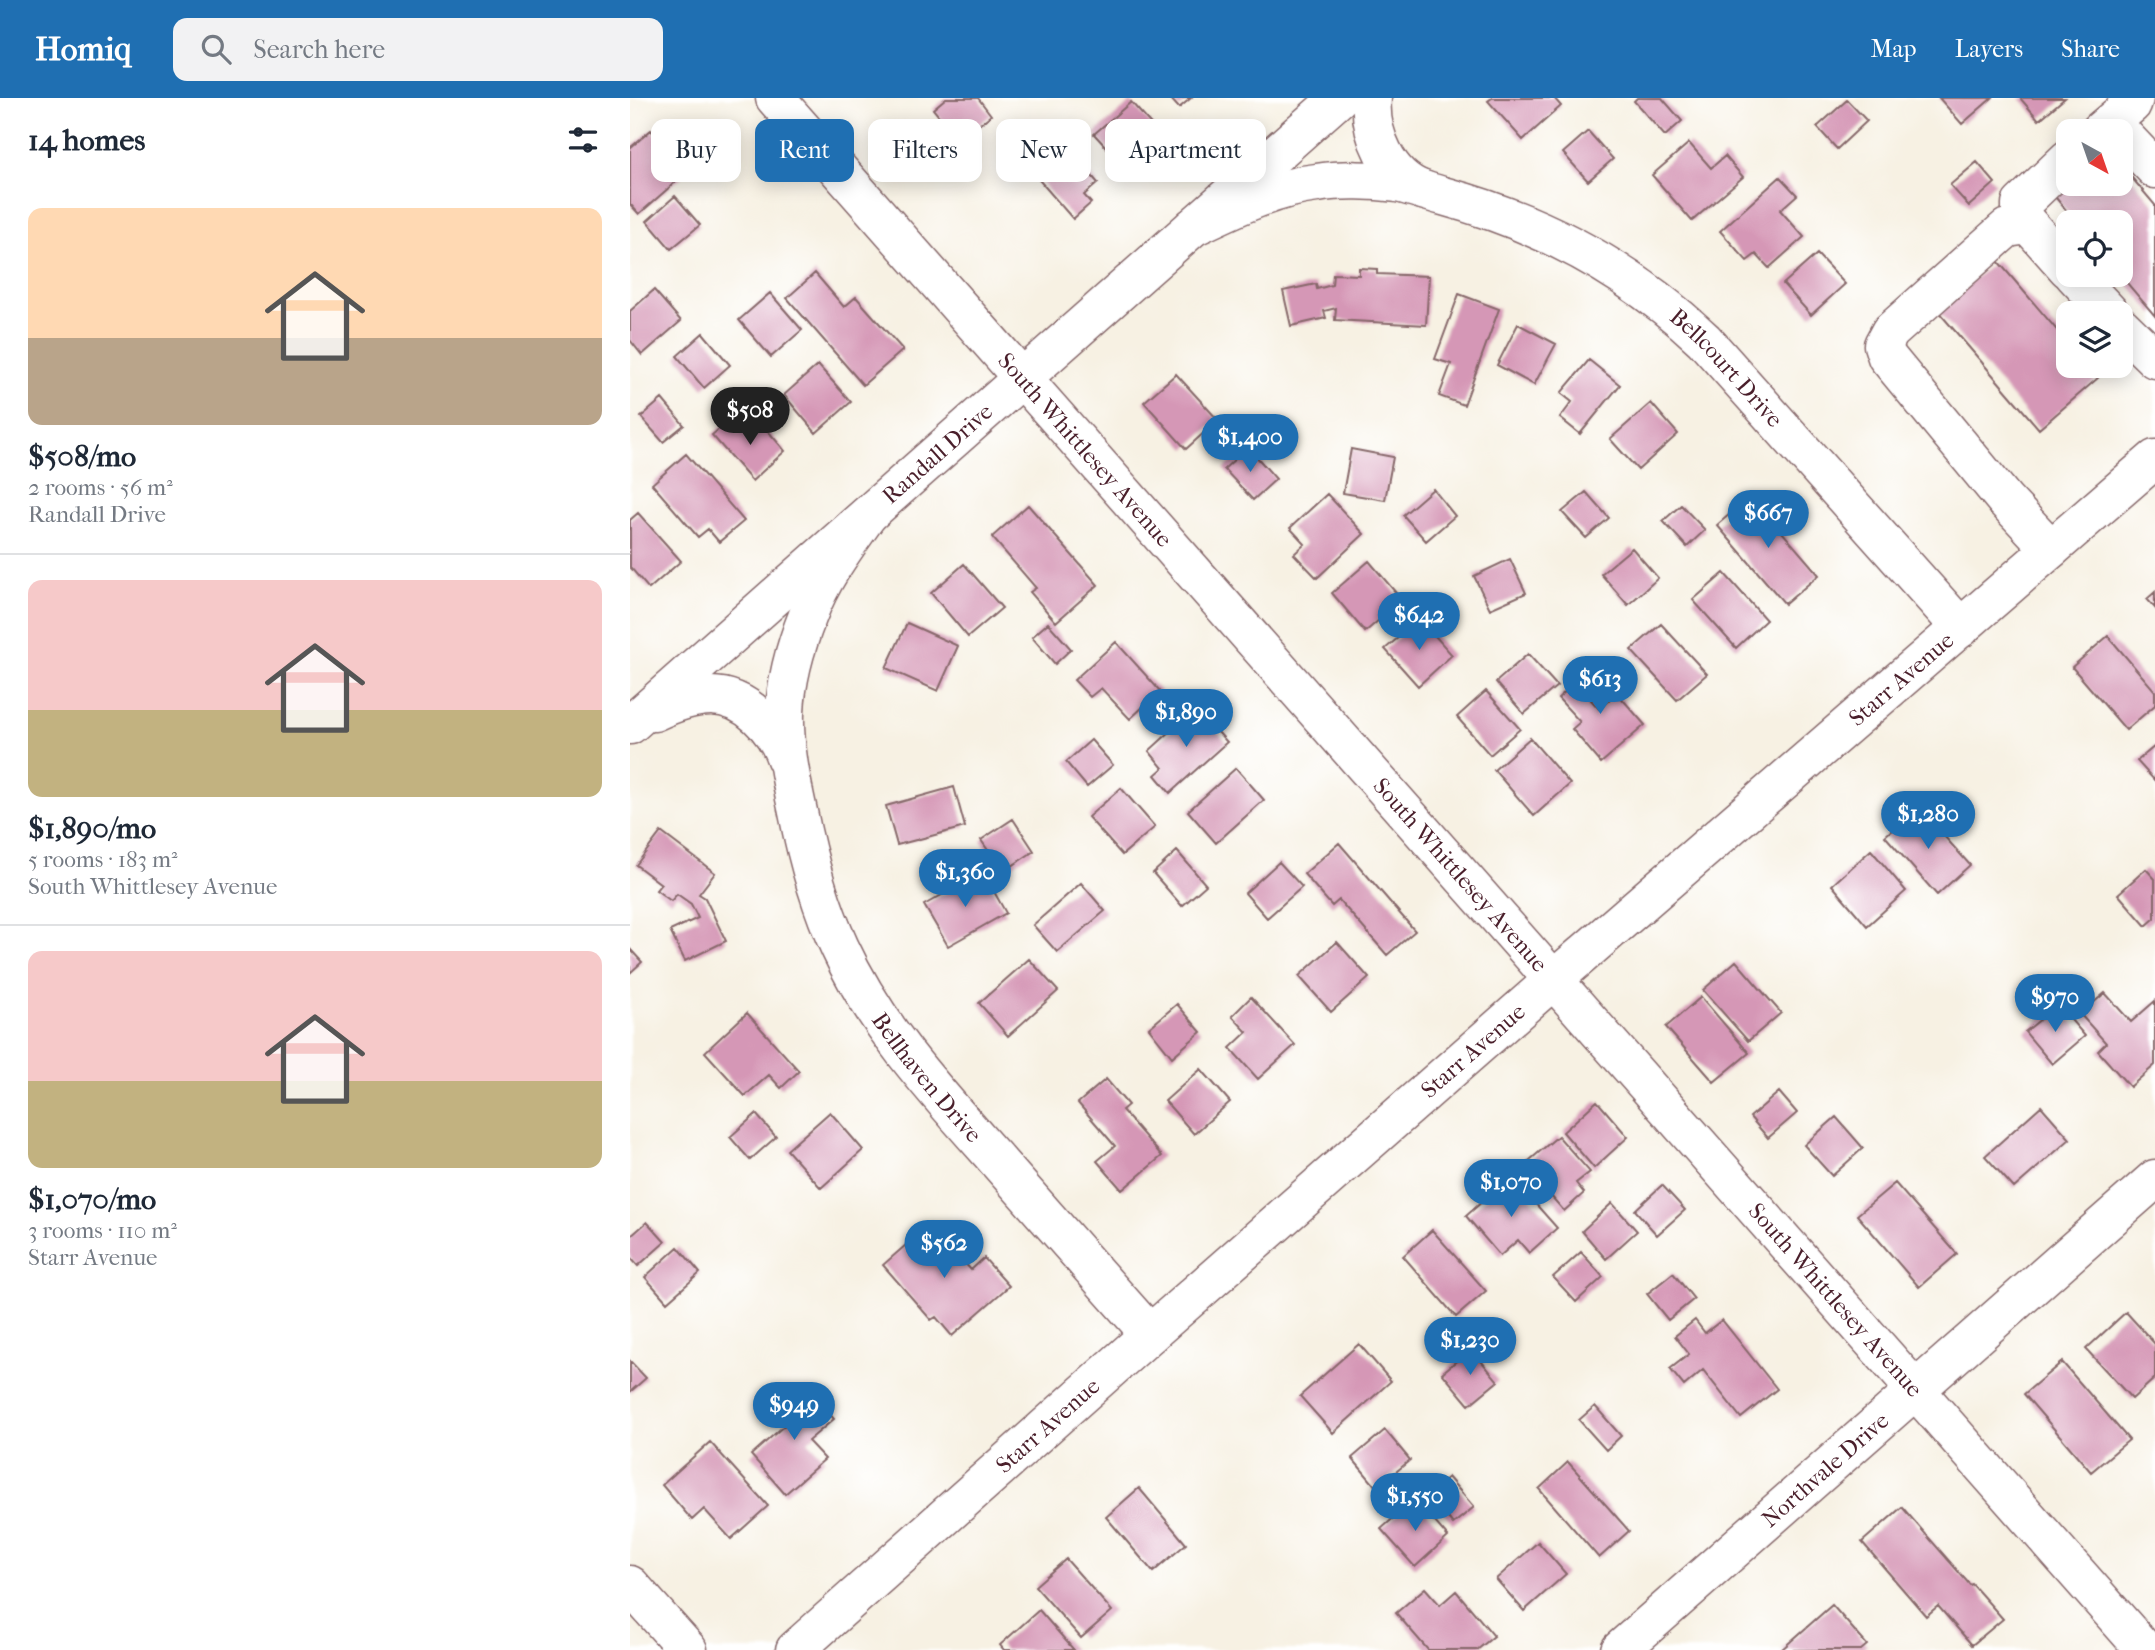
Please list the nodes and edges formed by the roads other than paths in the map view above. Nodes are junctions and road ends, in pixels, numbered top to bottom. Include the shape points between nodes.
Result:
1 (775, 98) edge
2 (1339, 98) edge
3 (1372, 98) edge
4 (2133, 142) edge
5 (2155, 169) edge
6 (2056, 170) edge
7 (1432, 192) junction
8 (2028, 225) junction
9 (1193, 227) junction
10 (2056, 256) edge
11 (2085, 287) edge
12 (2099, 301) edge
13 (1023, 377) junction
14 (2155, 459) edge
15 (867, 516) junction
16 (2052, 550) junction
17 (1961, 628) junction
18 (634, 722) edge
19 (790, 771) junction
20 (1552, 981) junction
21 (2155, 1179) edge
22 (1150, 1334) junction
23 (1915, 1391) junction
24 (630, 1585) edge
25 (688, 1650) edge
26 (795, 1650) edge
27 (1620, 1650) edge
28 (2145, 1650) edge

1 - 13 street, South Whittlesey Avenue
2 - 9 street, Randall Drive
3 - 7 street, Bellcourt Drive via 1377,144 1413,187
4 - 5 street
6 - 8 street via 2021,204 2021,216
7 - 9 street, Bellcourt Drive via 1397,183 1318,182 1258,197
7 - 17 street, Bellcourt Drive via 1501,212 1556,237 1642,288 1684,321
8 - 10 street
8 - 16 street via 2007,228 1890,332 1883,345 1912,388
9 - 13 street, Randall Drive
11 - 12 street
13 - 15 street, Randall Drive
13 - 20 street, South Whittlesey Avenue
14 - 16 street, Starr Avenue
15 - 18 street, Randall Drive
15 - 19 street, Bellhaven Drive via 818,591 800,636 785,712
16 - 17 street, Starr Avenue
17 - 20 street, Starr Avenue
18 - 19 street, Bellhaven Drive via 677,702 713,696 727,699 742,705 775,733
19 - 22 street, Bellhaven Drive via 820,899 867,998 923,1078
20 - 22 street, Starr Avenue
20 - 23 street, South Whittlesey Avenue
21 - 23 street, Northvale Drive
22 - 26 street, Starr Avenue
23 - 27 street, Northvale Drive
23 - 28 street, South Whittlesey Avenue
24 - 25 street

